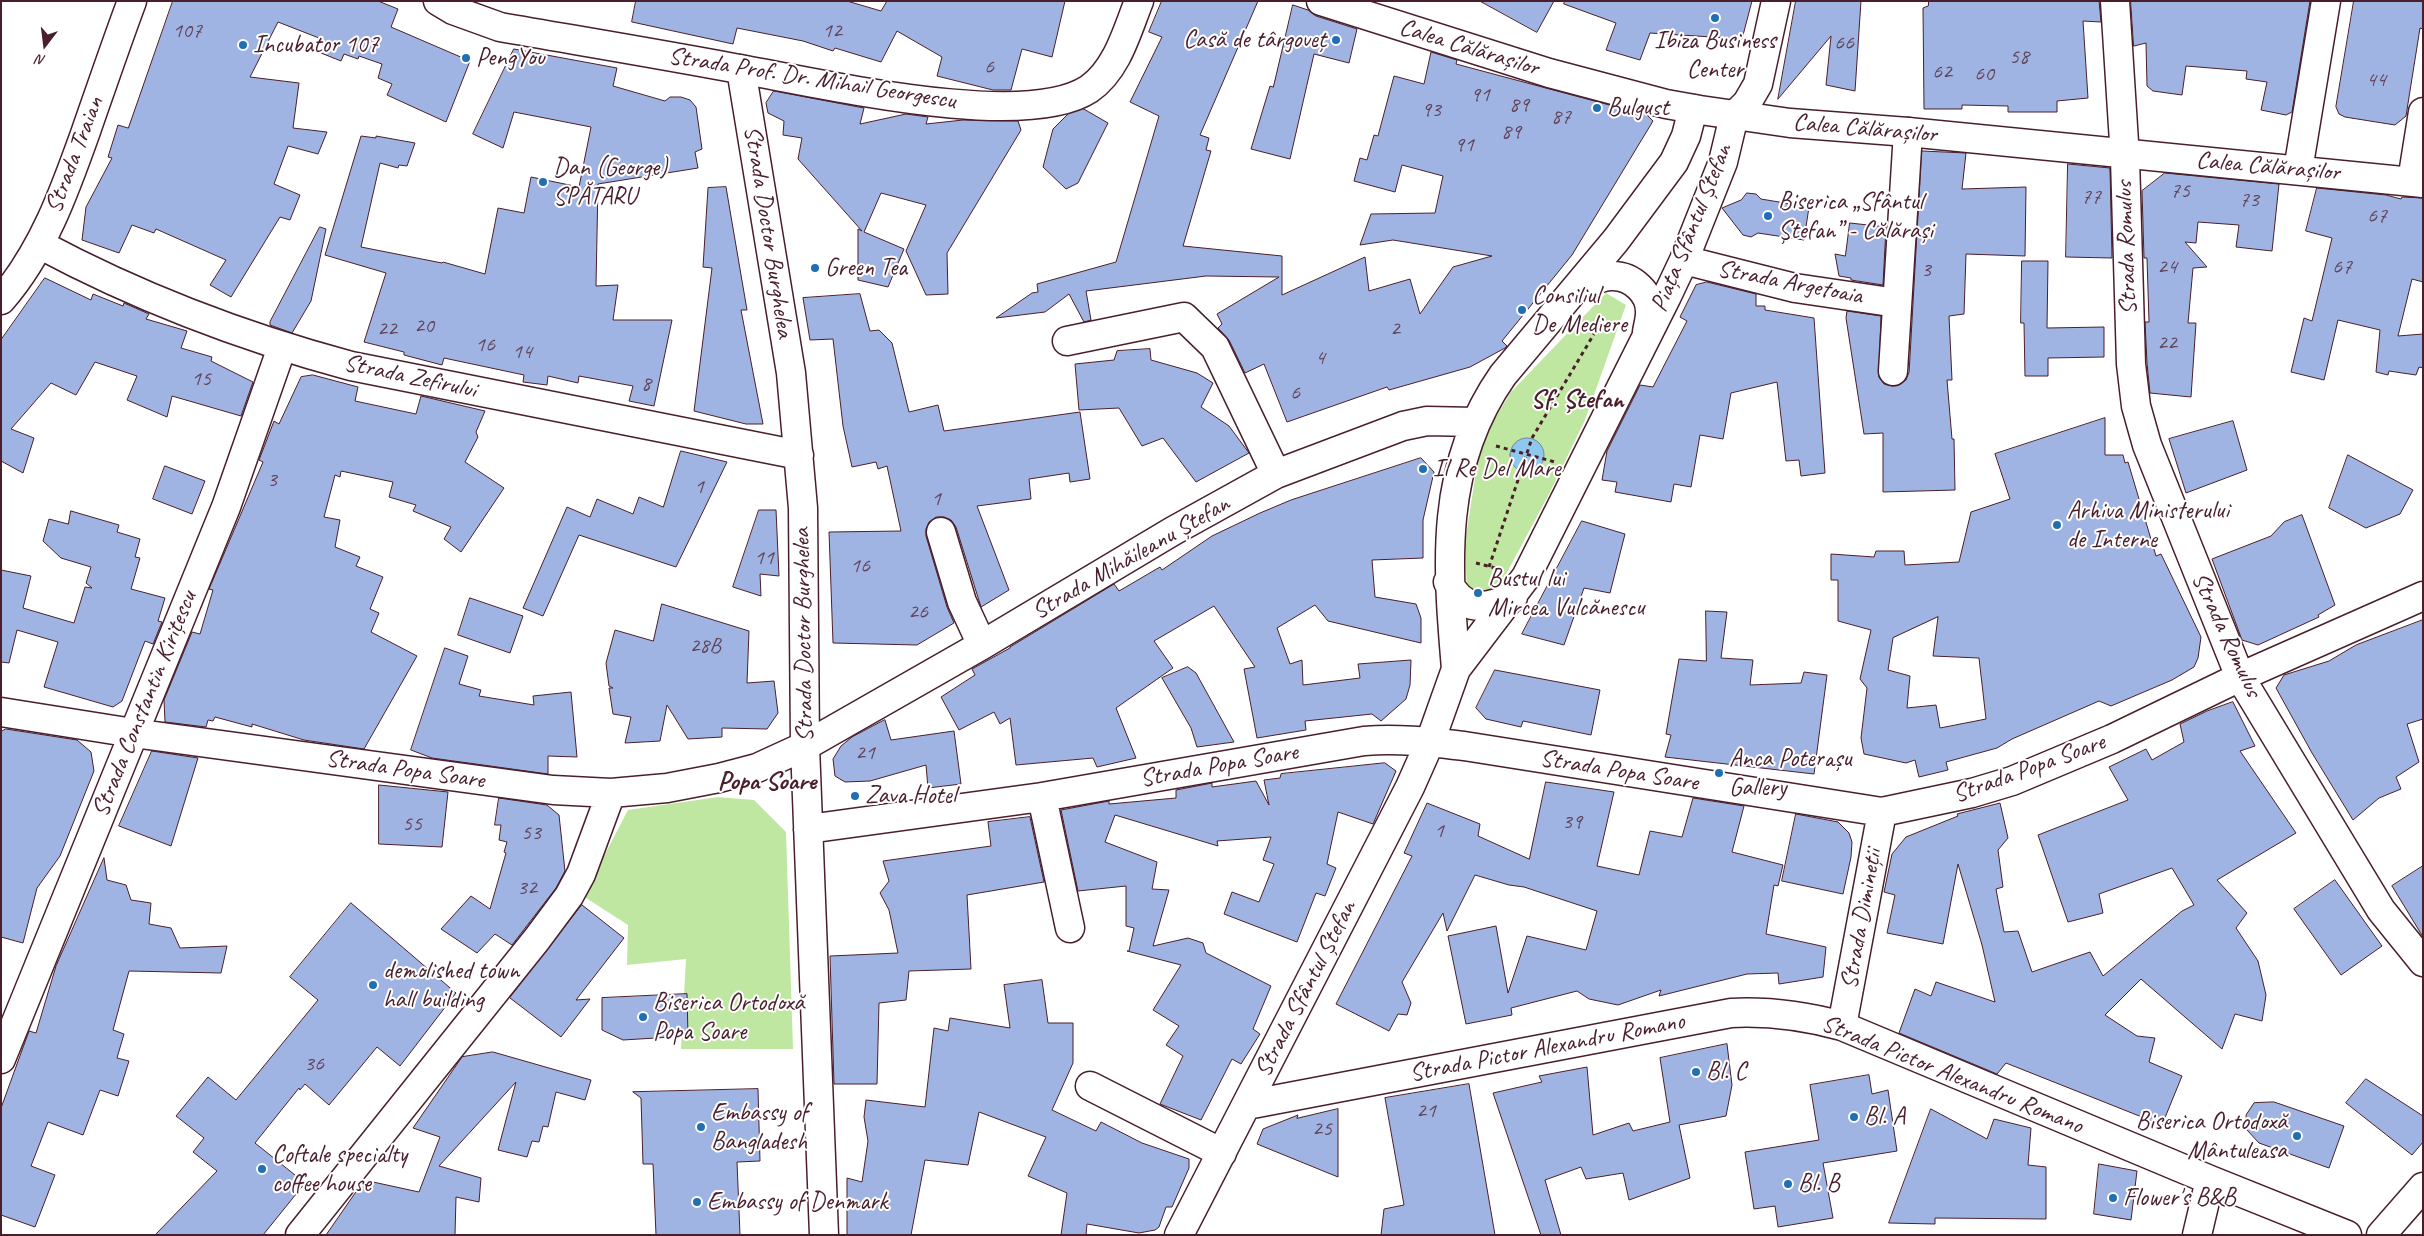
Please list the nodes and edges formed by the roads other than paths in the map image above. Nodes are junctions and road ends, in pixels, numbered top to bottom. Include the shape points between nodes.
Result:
1 (132, 1) edge
2 (438, 1) edge
3 (1139, 1) edge
4 (1776, 1) edge
5 (2115, 1) edge
6 (2326, 1) edge
7 (1329, 2) edge
8 (741, 69) junction
9 (1693, 109) junction
10 (2423, 112) edge
11 (1734, 116) junction
12 (1908, 132) junction
13 (2124, 154) junction
14 (2298, 170) junction
15 (2417, 182) edge
16 (39, 244) junction
17 (1684, 260) junction
18 (1576, 289) junction
19 (1, 300) edge
20 (1897, 302) junction
21 (1646, 338) junction
22 (1067, 340) dead end
23 (282, 348) junction
24 (1894, 371) dead end
25 (1471, 430) junction
26 (799, 455) junction
27 (1276, 474) junction
28 (941, 532) dead end
29 (1448, 582) junction
30 (1520, 587) junction
31 (2423, 596) edge
32 (982, 645) junction
33 (1456, 669) junction
34 (2240, 677) junction
35 (1, 712) edge
36 (133, 733) junction
37 (1430, 742) junction
38 (805, 746) junction
39 (611, 793) junction
40 (1042, 797) junction
41 (1882, 812) junction
42 (808, 829) junction
43 (1070, 928) dead end
44 (2423, 962) edge
45 (1842, 1026) junction
46 (1, 1059) edge
47 (1090, 1086) dead end
48 (1247, 1105) junction
49 (1222, 1153) junction
50 (2210, 1180) junction
51 (2423, 1186) edge
52 (300, 1235) edge
53 (824, 1235) edge
54 (1179, 1235) edge
55 (2198, 1235) edge
56 (2346, 1235) edge
57 (2382, 1235) edge

1 - 16 street, Strada Traian via 72,169
2 - 8 street, Strada Prof. Dr. Mihail Georgescu via 500,27
3 - 8 street, Strada Prof. Dr. Mihail Georgescu via 1109,68 1089,89 1058,102 988,106 903,98
4 - 11 street via 1758,84
5 - 13 street, Strada Romulus
6 - 14 street
7 - 9 street, Calea Călărașilor via 1549,73
8 - 26 street, Strada Doctor Burghelea via 780,297
9 - 11 street, Calea Călărașilor
9 - 18 street, Piața Sfântul Ștefan via 1686,136 1674,162
10 - 15 street
11 - 12 street, Calea Călărașilor
11 - 17 street, Piața Sfântul Ștefan via 1723,162
12 - 13 street, Calea Călărașilor
12 - 20 street
13 - 14 street, Calea Călărașilor
13 - 34 street, Strada Romulus via 2131,364 2136,406 2161,484
14 - 15 street, Calea Călărașilor
16 - 19 street, Strada Traian
16 - 23 street, Strada Zefirului via 168,306
17 - 20 street, Strada Argetoaia via 1795,288
17 - 21 street, Piața Sfântul Ștefan
18 - 21 street, Piața Sfântul Ștefan via 1613,276 1632,280 1646,296 1650,312
18 - 25 street, Piața Sfântul Ștefan via 1502,375
20 - 24 street
21 - 30 street, Piața Sfântul Ștefan
22 - 27 street via 1184,317 1215,347
23 - 26 street, Strada Zefirului via 351,366
23 - 36 street, Strada Constantin Kirițescu via 226,507
25 - 27 street, Strada Mihăileanu Ștefan via 1427,422 1402,426
25 - 29 street, Piața Sfântul Ștefan via 1453,505
26 - 38 street, Strada Doctor Burghelea via 804,562
27 - 32 street, Strada Mihăileanu Ștefan via 1173,531
28 - 32 street via 962,602
29 - 30 street via 1455,595 1477,607 1494,606
29 - 33 street, Piața Sfântul Ștefan
30 - 33 street, Piața Sfântul Ștefan
31 - 34 street, Strada Popa Soare
32 - 38 street, Strada Mihăileanu Ștefan
33 - 37 street, Piața Sfântul Ștefan
34 - 41 street, Strada Popa Soare via 2112,740 2012,781
34 - 44 street, Strada Romulus via 2381,910
35 - 36 street, Strada Popa Soare
36 - 39 street, Strada Popa Soare via 554,790
36 - 46 street, Strada Constantin Kirițescu
37 - 40 street, Strada Popa Soare via 1402,739 1364,741
37 - 41 street, Strada Popa Soare
37 - 48 street, Strada Sfântul Ștefan
38 - 39 street, Strada Popa Soare via 756,768 719,778 667,788
38 - 42 street, Strada Doctor Burghelea
39 - 52 street via 592,848 568,896 538,938
40 - 42 street, Strada Popa Soare
40 - 43 street
41 - 45 street, Strada Dimineții
42 - 53 street, Strada Doctor Burghelea
45 - 48 street, Strada Pictor Alexandru Romano via 1788,1014 1731,1012
45 - 50 street, Strada Pictor Alexandru Romano
47 - 49 street
48 - 49 street, Strada Sfântul Ștefan
49 - 54 street, Strada Sfântul Ștefan
50 - 55 street
50 - 56 street, Strada Pictor Alexandru Romano
51 - 57 street

